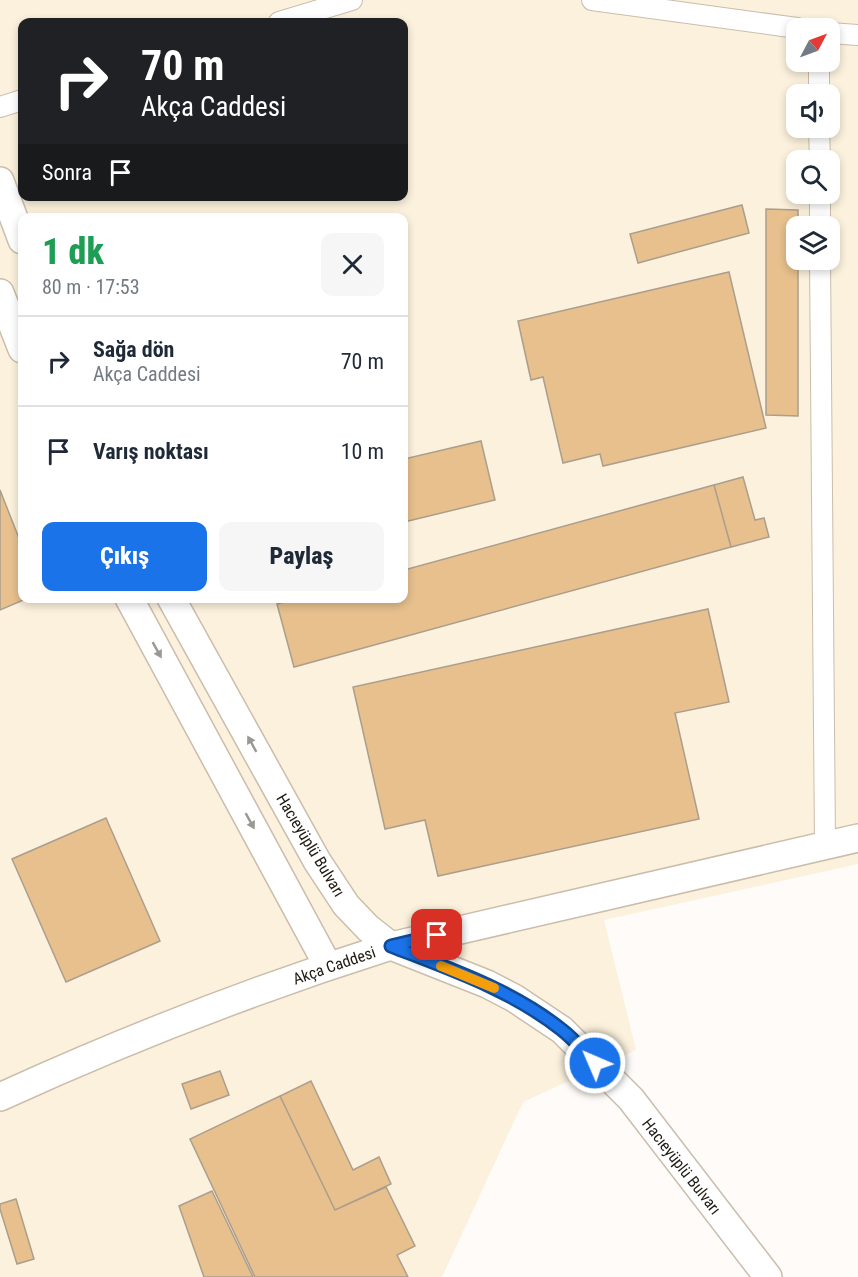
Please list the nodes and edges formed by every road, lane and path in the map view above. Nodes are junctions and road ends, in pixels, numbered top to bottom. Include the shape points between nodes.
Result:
1 (352, 0) edge
2 (592, 0) edge
3 (292, 18) edge
4 (786, 26) edge
5 (840, 34) edge
6 (858, 35) edge
7 (18, 101) edge
8 (0, 107) edge
9 (0, 182) edge
10 (18, 229) edge
11 (820, 270) edge
12 (0, 293) edge
13 (18, 338) edge
14 (135, 603) edge
15 (174, 603) edge
16 (858, 838) edge
17 (825, 844) junction
18 (391, 946) junction
19 (328, 966) junction
20 (0, 1096) edge
21 (768, 1277) edge

1 - 3 street
2 - 4 street
5 - 6 street
7 - 8 street
9 - 10 street
11 - 17 street
12 - 13 street
14 -> 19 street
18 -> 15 street, Hacıeyüplü Bulvarı via 346,905 317,861
16 - 17 street, Akça Caddesi
17 - 18 street, Akça Caddesi
18 - 19 street, Akça Caddesi
18 - 21 street, Hacıeyüplü Bulvarı via 487,984 562,1030 631,1099
19 - 20 street, Akça Caddesi via 212,1008

